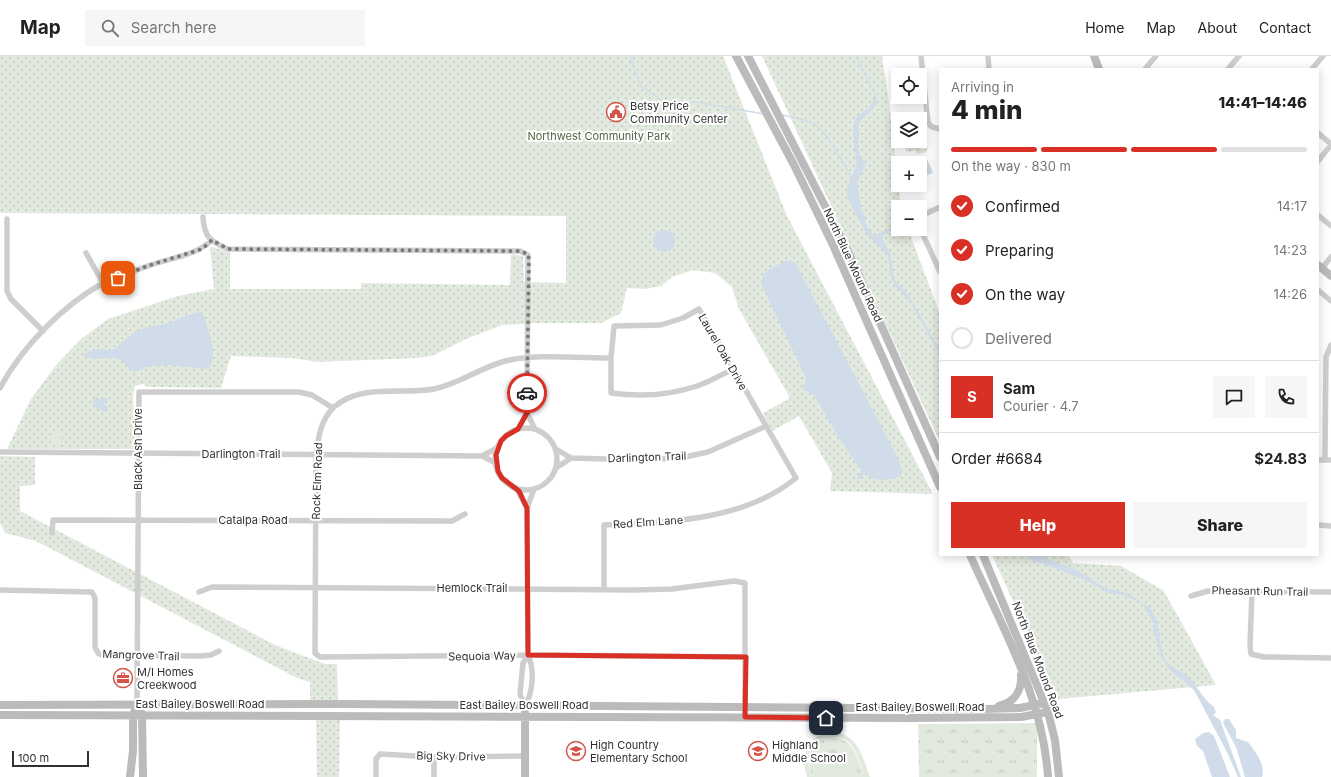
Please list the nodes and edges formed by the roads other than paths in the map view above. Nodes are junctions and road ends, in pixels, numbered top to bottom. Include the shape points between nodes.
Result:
1 (736, 56) edge
2 (748, 56) edge
3 (921, 56) edge
4 (988, 56) edge
5 (1094, 56) edge
6 (1156, 56) edge
7 (1239, 56) edge
8 (1323, 56) edge
9 (989, 68) edge
10 (1099, 68) edge
11 (1146, 68) edge
12 (1229, 68) edge
13 (1313, 68) edge
14 (939, 129) edge
15 (1319, 134) edge
16 (1331, 144) edge
17 (1319, 159) edge
18 (939, 207) edge
19 (927, 213) edge
20 (1319, 216) edge
21 (203, 217) dead end
22 (7, 219) dead end
23 (1331, 226) edge
24 (924, 236) edge
25 (212, 240) junction
26 (0, 247) edge
27 (7, 247) junction
28 (86, 253) dead end
29 (1331, 257) edge
30 (1320, 267) edge
31 (939, 270) edge
32 (1331, 276) edge
33 (103, 283) junction
34 (1319, 291) edge
35 (1329, 299) edge
36 (43, 331) junction
37 (1331, 345) edge
38 (528, 358) junction
39 (611, 358) junction
40 (733, 369) junction
41 (0, 388) edge
42 (1328, 397) edge
43 (333, 408) junction
44 (527, 413) junction
45 (766, 426) junction
46 (518, 429) junction
47 (535, 429) junction
48 (497, 448) junction
49 (556, 449) junction
50 (0, 452) edge
51 (137, 453) junction
52 (316, 455) junction
53 (939, 455) edge
54 (482, 456) junction
55 (571, 458) junction
56 (1328, 460) edge
57 (496, 463) junction
58 (556, 468) junction
59 (796, 478) joint
60 (939, 486) edge
61 (516, 488) junction
62 (534, 489) junction
63 (527, 508) junction
64 (466, 514) dead end
65 (138, 520) junction
66 (316, 520) junction
67 (1319, 525) edge
68 (1331, 526) edge
69 (52, 533) dead end
70 (970, 556) edge
71 (983, 556) edge
72 (316, 588) junction
73 (527, 588) junction
74 (604, 589) junction
75 (0, 590) edge
76 (199, 592) dead end
77 (1252, 592) junction
78 (1331, 592) edge
79 (1191, 596) dead end
80 (219, 650) dead end
81 (315, 653) joint
82 (528, 655) junction
83 (138, 657) junction
84 (746, 657) junction
85 (1331, 658) edge
86 (1021, 668) junction
87 (1044, 703) junction
88 (137, 704) junction
89 (0, 705) edge
90 (62, 705) junction
91 (1035, 705) junction
92 (525, 706) junction
93 (625, 707) junction
94 (657, 707) junction
95 (745, 707) junction
96 (812, 707) junction
97 (853, 708) junction
98 (985, 709) junction
99 (1048, 712) junction
100 (1038, 714) junction
101 (0, 715) edge
102 (62, 715) junction
103 (133, 715) junction
104 (142, 715) junction
105 (525, 716) junction
106 (625, 717) junction
107 (657, 717) junction
108 (745, 717) junction
109 (777, 718) junction
110 (814, 718) junction
111 (525, 756) junction
112 (434, 757) junction
113 (130, 777) edge
114 (143, 777) edge
115 (376, 777) edge
116 (434, 777) edge
117 (525, 777) edge
118 (1048, 777) edge
119 (1059, 777) edge

1 - 60 main road, North Blue Mound Road via 832,243
2 - 53 main road, North Blue Mound Road via 847,248
3 - 14 street via 928,123
4 - 9 street
5 - 10 main road
6 - 11 street
7 - 12 street
8 - 13 street
15 - 16 street
16 - 17 street
18 - 19 street
20 - 23 street
21 - 25 street via 203,228
22 - 27 street
24 - 31 street
25 - 33 street via 202,249
25 - 38 street via 228,249 520,251 528,254
26 - 27 street
27 - 36 street via 7,291 11,299
28 - 33 street
29 - 30 street
30 - 32 main road
33 - 36 street via 65,310
34 - 35 street
36 - 41 street via 23,352
37 - 42 street via 1326,358
38 - 39 street
38 - 43 street via 503,361 456,383 433,389 363,393
38 - 44 street
39 - 40 street via 612,393 670,393 697,386
39 - 40 street, Laurel Oak Drive via 614,326 661,325 699,310
40 - 45 street, Laurel Oak Drive
42 - 56 street
43 - 51 street, Black Ash Drive via 312,395 299,392 139,392
43 - 52 street, Rock Elm Road via 321,429
44 - 46 street
44 - 47 street
45 - 55 street, Darlington Trail via 708,452 680,458
45 - 59 street, Laurel Oak Drive
46 - 47 street
46 - 48 street via 506,436
47 - 49 street via 544,433
48 - 54 street, Darlington Trail
48 - 57 street
49 - 55 street, Darlington Trail
49 - 58 street
50 - 51 street, Darlington Trail
51 - 52 street, Darlington Trail
51 - 65 street, Black Ash Drive
52 - 54 street, Darlington Trail
52 - 66 street, Rock Elm Road
54 - 57 street, Darlington Trail
55 - 58 street
57 - 61 street via 502,478
58 - 62 street via 547,482
59 - 74 street, Red Elm Lane via 765,498 731,510 681,521 604,524
61 - 62 street
61 - 63 street
62 - 63 street
63 - 73 street
64 - 66 street, Catalpa Road via 452,521
65 - 66 street, Catalpa Road
65 - 69 street, Catalpa Road via 53,520
65 - 83 street, Black Ash Drive
66 - 72 street, Rock Elm Road
67 - 68 street
70 - 86 main road, North Blue Mound Road
71 - 87 main road, North Blue Mound Road
72 - 73 street, Hemlock Trail
72 - 76 street, Hemlock Trail via 212,587
72 - 81 street, Rock Elm Road
73 - 74 street, Hemlock Trail
73 - 82 street
74 - 84 street, Hemlock Trail via 672,589 734,581 745,583
75 - 83 street, Mangrove Trail via 92,592 95,598 95,647 98,653 107,656
77 - 78 street, Pheasant Run Trail
77 - 79 street, Pheasant Run Trail via 1208,591
77 - 85 street via 1251,654 1264,657
80 - 83 street, Mangrove Trail via 211,655 202,656
81 - 82 street, Sequoia Way via 320,657
82 - 84 street, Sequoia Way
82 - 92 street via 531,663 531,695
82 - 92 street via 523,663 520,694
83 - 88 street, Black Ash Drive
84 - 95 street
86 - 91 main road, North Blue Mound Road
86 - 98 main road, North Blue Mound Road via 1021,684 1015,697 1004,705
87 - 91 main road, East Bailey Boswell Road
87 - 99 main road, North Blue Mound Road
88 - 90 main road, East Bailey Boswell Road
88 - 92 main road, East Bailey Boswell Road
88 - 103 main road
88 - 104 main road
89 - 90 main road, East Bailey Boswell Road
90 - 102 main road
91 - 98 main road, East Bailey Boswell Road
91 - 100 main road, North Blue Mound Road
92 - 93 main road, East Bailey Boswell Road
92 - 105 main road
93 - 94 main road, East Bailey Boswell Road
93 - 106 main road
94 - 95 main road, East Bailey Boswell Road
94 - 107 main road
95 - 96 main road, East Bailey Boswell Road
95 - 108 street
96 - 97 main road, East Bailey Boswell Road
96 - 109 main road via 805,711 782,711
97 - 98 main road, East Bailey Boswell Road
97 - 110 main road via 851,713 827,714
99 - 100 main road, East Bailey Boswell Road
99 - 119 main road, North Blue Mound Road via 1055,740
100 - 110 main road, East Bailey Boswell Road via 1021,717
100 - 118 main road, North Blue Mound Road
101 - 102 main road, East Bailey Boswell Road
102 - 103 main road, East Bailey Boswell Road
103 - 104 main road, East Bailey Boswell Road
103 - 113 main road
104 - 105 main road, East Bailey Boswell Road
104 - 114 main road
105 - 106 main road, East Bailey Boswell Road
105 - 111 main road
106 - 107 main road, East Bailey Boswell Road
107 - 108 main road, East Bailey Boswell Road
108 - 109 main road, East Bailey Boswell Road
109 - 110 main road, East Bailey Boswell Road
111 - 112 street, Big Sky Drive
111 - 117 main road
112 - 115 street, Big Sky Drive via 378,755
112 - 116 street

